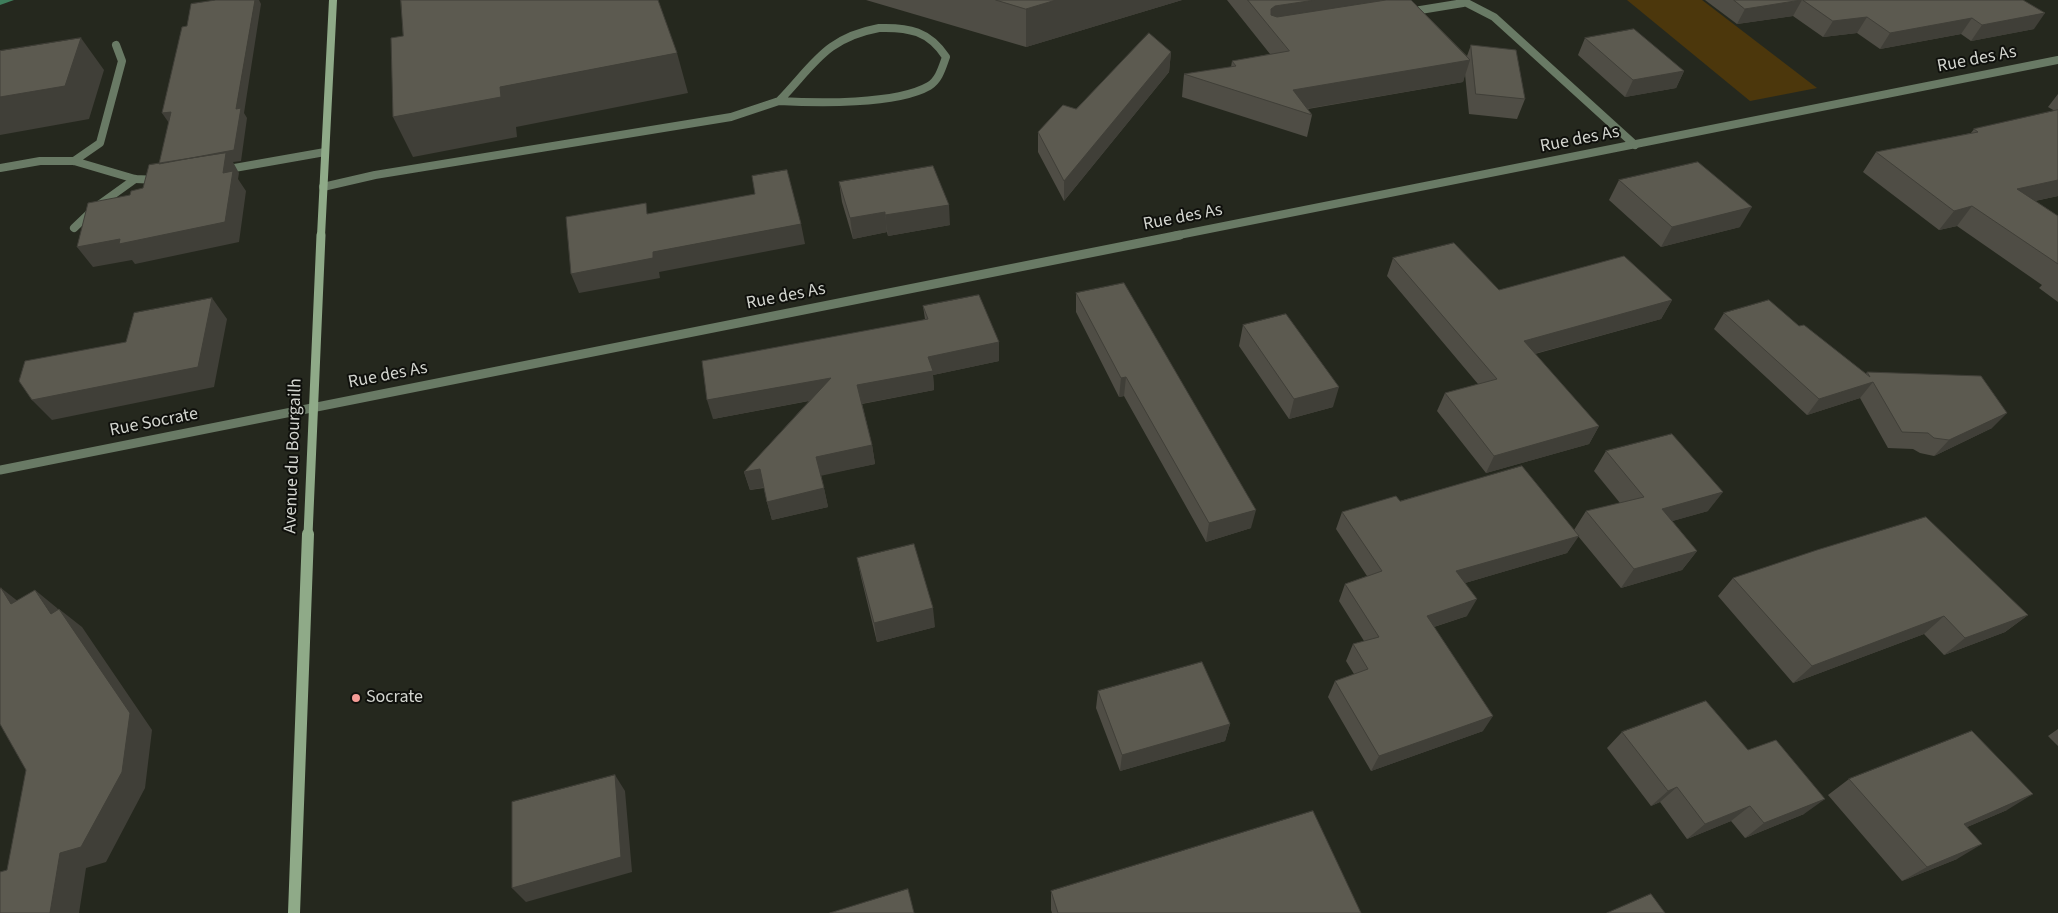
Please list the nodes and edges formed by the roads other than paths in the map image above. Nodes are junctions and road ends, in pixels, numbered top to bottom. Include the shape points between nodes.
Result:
1 (333, 0) edge
2 (1462, 1) edge
3 (1396, 14) edge
4 (116, 45) dead end
5 (2058, 60) edge
6 (780, 101) junction
7 (1635, 145) junction
8 (325, 152) junction
9 (74, 161) junction
10 (0, 168) edge
11 (214, 171) edge
12 (135, 180) junction
13 (165, 180) edge
14 (324, 187) junction
15 (74, 228) dead end
16 (314, 407) junction
17 (0, 470) edge
18 (294, 913) edge

1 - 8 main road, Avenue du Bourgailh
2 - 3 street
2 - 7 street via 1494,17
4 - 9 street via 122,61 100,143
5 - 7 street, Rue des As
6 - 6 street via 835,43 861,32 904,28 926,34 941,45 946,57 940,75 930,86 900,95 828,104
6 - 14 street via 731,117 375,175
7 - 16 street, Rue des As
8 - 11 street
8 - 14 main road, Avenue du Bourgailh
9 - 10 street via 40,161
9 - 12 street
12 - 13 street
12 - 15 street via 96,207
14 - 16 main road, Avenue du Bourgailh
16 - 17 street, Rue Socrate
16 - 18 main road, Avenue du Bourgailh

